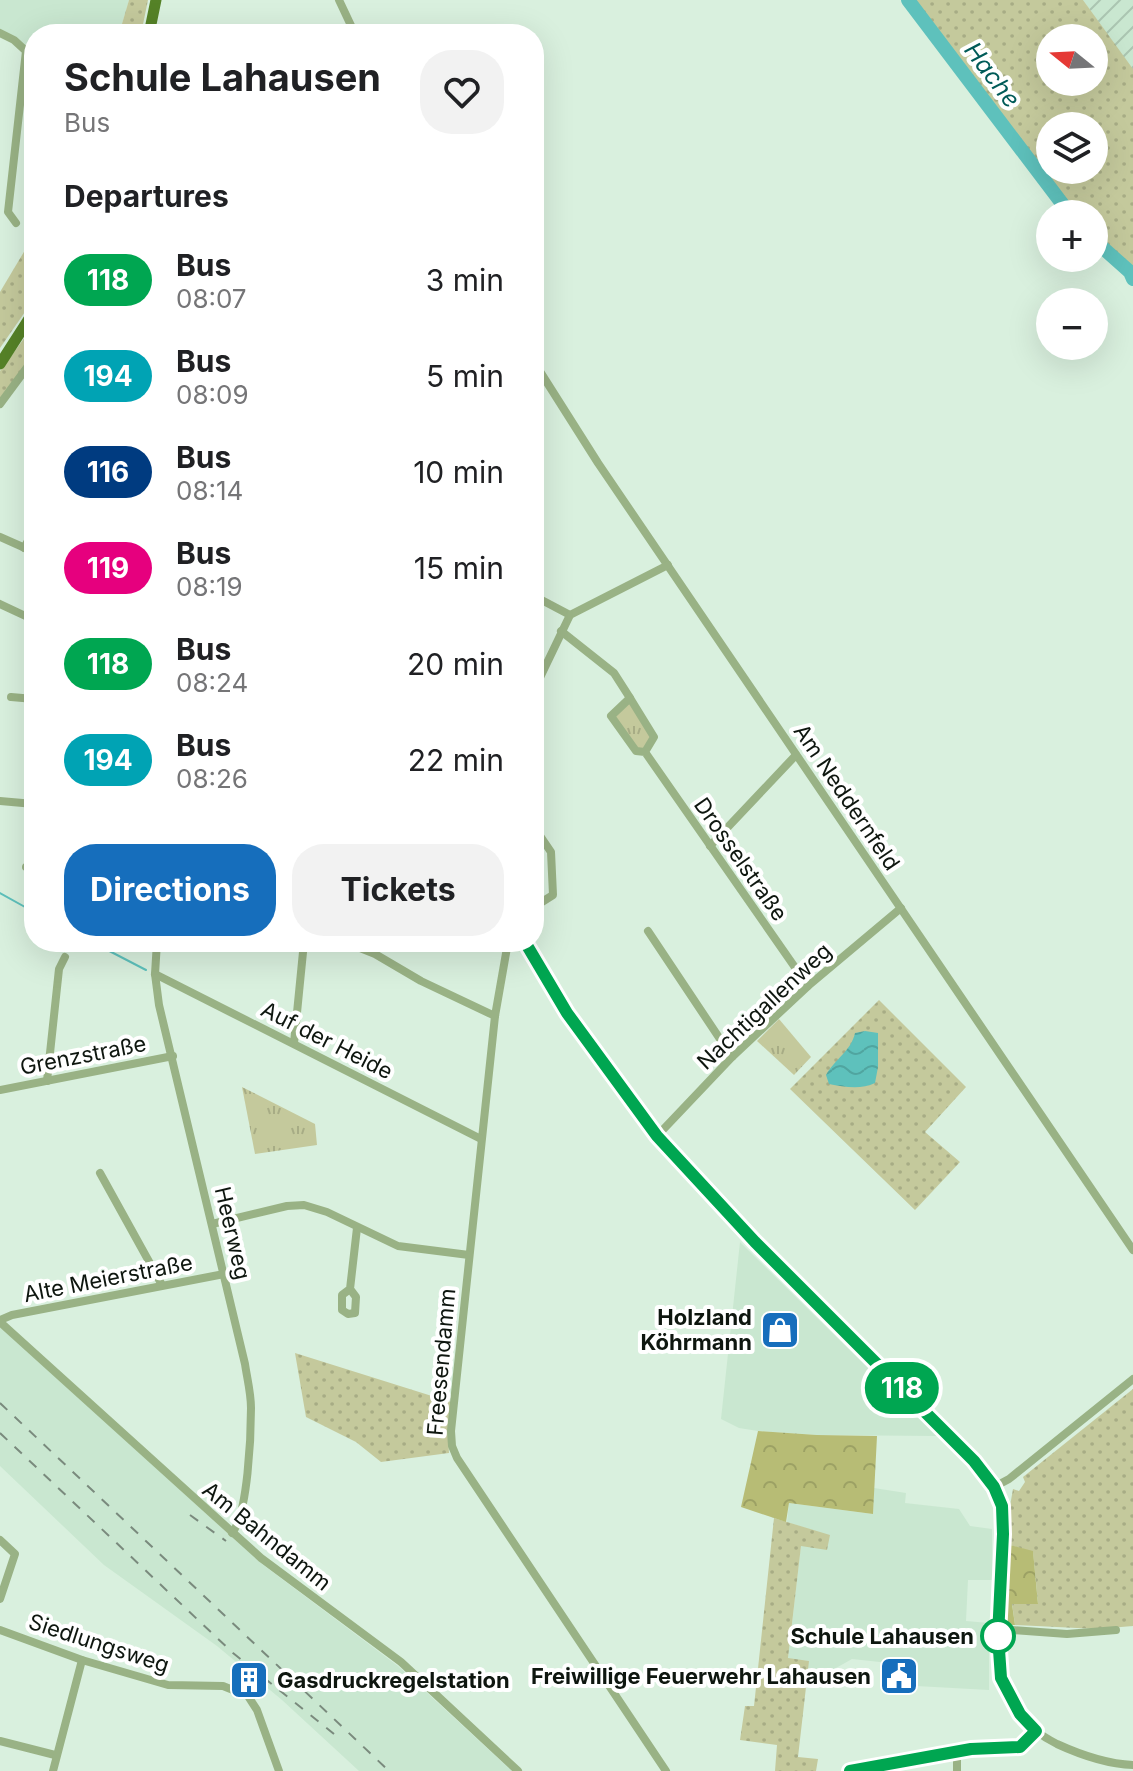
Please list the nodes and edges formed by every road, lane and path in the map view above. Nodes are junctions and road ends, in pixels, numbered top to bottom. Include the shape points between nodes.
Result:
1 (156, 0) edge
2 (339, 0) edge
3 (151, 24) edge
4 (350, 24) edge
5 (0, 33) edge
6 (24, 49) edge
7 (24, 69) edge
8 (16, 223) dead end
9 (24, 327) edge
10 (0, 364) edge
11 (24, 372) edge
12 (544, 378) edge
13 (0, 404) edge
14 (0, 537) edge
15 (24, 548) edge
16 (668, 565) junction
17 (544, 601) edge
18 (0, 604) edge
19 (24, 615) edge
20 (570, 615) junction
21 (561, 631) junction
22 (544, 668) edge
23 (11, 697) dead end
24 (24, 698) edge
25 (630, 698) junction
26 (645, 752) junction
27 (796, 755) junction
28 (0, 801) edge
29 (24, 803) edge
30 (544, 842) edge
31 (710, 846) junction
32 (544, 901) edge
33 (901, 908) junction
34 (648, 931) dead end
35 (156, 952) edge
36 (303, 952) edge
37 (370, 952) edge
38 (506, 952) edge
39 (531, 952) edge
40 (65, 957) dead end
41 (155, 974) junction
42 (808, 986) junction
43 (495, 1016) junction
44 (294, 1043) junction
45 (173, 1056) junction
46 (732, 1057) junction
47 (47, 1081) junction
48 (0, 1090) edge
49 (657, 1136) junction
50 (481, 1139) junction
51 (100, 1173) dead end
52 (212, 1224) junction
53 (357, 1228) junction
54 (1133, 1250) edge
55 (469, 1255) junction
56 (224, 1274) junction
57 (162, 1285) junction
58 (350, 1289) dead end
59 (0, 1321) edge
60 (1133, 1379) edge
61 (994, 1487) junction
62 (232, 1533) junction
63 (0, 1540) edge
64 (0, 1599) edge
65 (999, 1629) junction
66 (0, 1630) edge
67 (1116, 1630) dead end
68 (82, 1660) junction
69 (1036, 1731) junction
70 (0, 1741) edge
71 (957, 1752) junction
72 (55, 1755) junction
73 (1133, 1765) edge
74 (53, 1771) edge
75 (279, 1771) edge
76 (518, 1771) edge
77 (666, 1771) edge
78 (850, 1771) edge
79 (957, 1771) edge

1 - 3 main road
2 - 4 street
5 - 6 street
7 - 8 street via 8,212
9 - 10 main road
11 - 13 street
12 - 16 street, Am Neddernfeld
14 - 15 street
16 - 20 street
16 - 27 street, Am Neddernfeld
17 - 20 street
18 - 19 street
20 - 21 street
21 - 22 street
21 - 25 street, Drosselstraße via 614,673
23 - 24 street
25 - 26 street, Drosselstraße via 654,737
25 - 26 street, Drosselstraße via 611,716 636,751
26 - 31 street, Drosselstraße
27 - 31 street
27 - 33 street, Am Neddernfeld
28 - 29 street
30 - 32 street via 551,852 553,895
31 - 42 street, Drosselstraße
33 - 42 street, Nachtigallenweg
33 - 54 street, Am Neddernfeld
34 - 46 street
35 - 41 street, Heerweg
36 - 44 street
37 - 43 street
38 - 43 street, Freesendamm
39 - 49 street via 567,1013
40 - 47 street via 59,969
41 - 44 street, Auf der Heide
41 - 45 street, Heerweg
42 - 46 street, Nachtigallenweg
43 - 50 street, Freesendamm
44 - 50 street, Auf der Heide
45 - 47 street, Grenzstraße
45 - 52 street, Heerweg
46 - 49 street, Nachtigallenweg
47 - 48 street, Grenzstraße
49 - 61 street
50 - 55 street, Freesendamm
51 - 57 street
52 - 53 street via 304,1205
52 - 56 street, Heerweg
53 - 55 street via 405,1248
53 - 58 street
55 - 77 street, Freesendamm via 452,1446
56 - 57 street, Alte Meierstraße
56 - 62 street, Heerweg via 251,1405 243,1500 239,1525
57 - 59 street, Alte Meierstraße
59 - 62 street, Am Bahndamm
60 - 61 street
61 - 65 street via 1002,1506 1003,1534
62 - 76 street, Am Bahndamm via 401,1662
63 - 64 street via 15,1554
65 - 67 street via 1067,1634
65 - 69 street via 1001,1678
66 - 68 street, Siedlungsweg
68 - 72 street
68 - 75 street, Siedlungsweg via 168,1685 223,1686 248,1696
69 - 71 street via 1020,1747
69 - 73 street via 1081,1755
70 - 72 street
71 - 78 street
71 - 79 street
72 - 74 street

